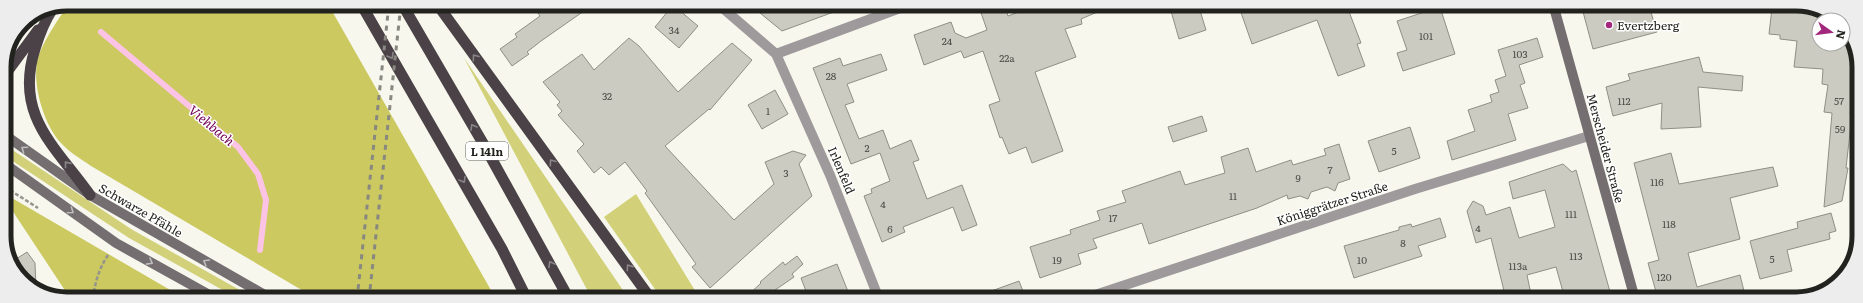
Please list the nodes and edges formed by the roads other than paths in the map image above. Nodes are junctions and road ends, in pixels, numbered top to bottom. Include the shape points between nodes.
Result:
1 (359, 11) edge
2 (365, 11) edge
3 (406, 11) edge
4 (442, 11) edge
5 (726, 11) edge
6 (892, 11) edge
7 (1556, 11) edge
8 (49, 15) edge
9 (371, 22) junction
10 (776, 54) junction
11 (11, 66) edge
12 (1589, 136) junction
13 (11, 139) edge
14 (11, 168) edge
15 (90, 195) junction
16 (204, 292) edge
17 (260, 292) edge
18 (524, 292) edge
19 (565, 292) edge
20 (646, 292) edge
21 (876, 292) edge
22 (1105, 292) edge
23 (1633, 292) edge

1 - 9 highway
2 - 9 highway, L 141n
19 -> 3 highway, L 141n via 495,164
20 -> 4 highway
5 - 10 street
6 - 10 street
7 - 12 main road, Merscheider Straße
8 - 11 highway
15 -> 8 highway via 50,144 30,102 29,67
9 -> 18 highway, L 141n via 502,249
10 - 21 street, Irlenfeld via 830,175
12 - 22 street, Königgrätzer Straße via 1401,194
12 - 23 main road, Merscheider Straße
15 -> 13 main road, Schwarze Pfähle
14 -> 16 main road via 116,243
17 -> 15 main road, Schwarze Pfähle

